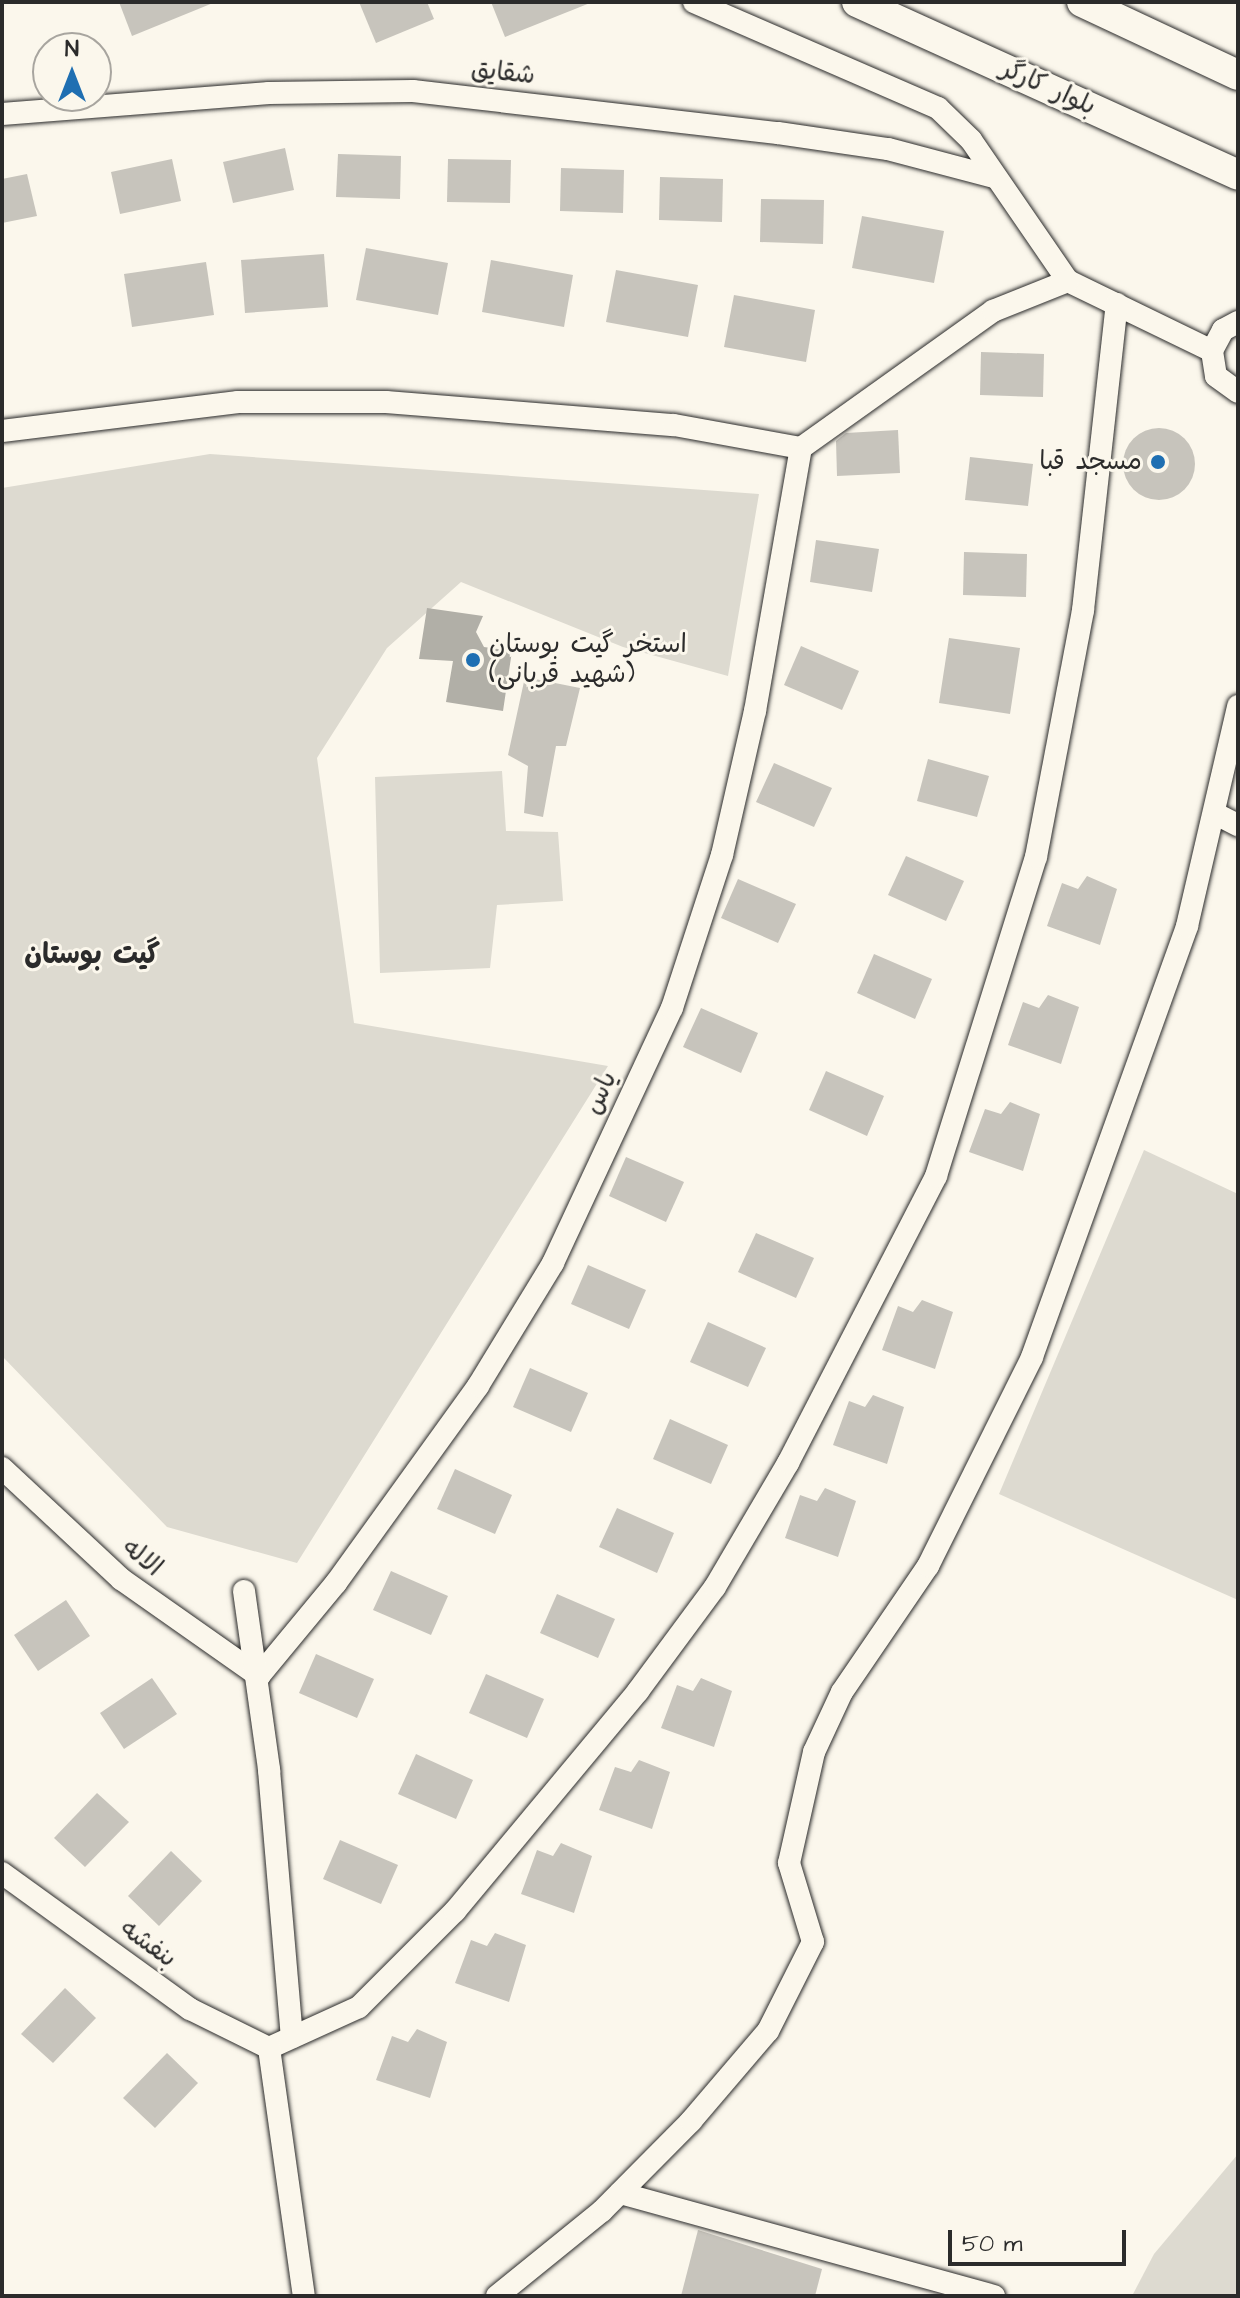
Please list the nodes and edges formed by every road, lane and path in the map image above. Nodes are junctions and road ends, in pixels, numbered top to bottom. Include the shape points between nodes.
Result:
1 (694, 2) edge
2 (857, 2) edge
3 (1082, 2) edge
4 (1231, 68) edge
5 (2, 114) edge
6 (1238, 175) edge
7 (994, 177) junction
8 (1068, 281) junction
9 (1117, 304) junction
10 (1237, 319) edge
11 (1212, 351) junction
12 (1238, 392) edge
13 (2, 431) edge
14 (801, 448) junction
15 (1238, 706) edge
16 (1216, 814) junction
17 (1238, 825) edge
18 (2, 1468) edge
19 (244, 1591) dead end
20 (259, 1676) junction
21 (2, 1873) edge
22 (292, 2037) junction
23 (269, 2048) junction
24 (620, 2193) junction
25 (304, 2296) edge
26 (497, 2296) edge
27 (994, 2296) edge

1 - 7 street via 938,108 971,140
2 - 6 main road, بلوار کارگر
3 - 4 main road
5 - 7 street, شقایق via 269,93 413,91 888,149
7 - 8 street
8 - 9 street
8 - 14 street via 993,311
9 - 11 street
9 - 22 street via 1083,610 1042,828 936,1176 788,1463 715,1587 638,1691 455,1911 359,2007
10 - 11 street
11 - 12 street via 1216,376
13 - 14 street via 238,402 386,402 674,425
14 - 20 street, یاس via 752,726 722,855 672,1008 553,1263 495,1359 336,1583
15 - 16 street
16 - 17 street
16 - 24 street via 1187,926 1032,1357 942,1540 842,1692 814,1752 789,1863 813,1942 768,2031
18 - 20 street, الاله via 121,1579
19 - 20 street
20 - 22 street
21 - 23 street, بنفشه via 190,2009
22 - 23 street
23 - 25 street
24 - 26 street
24 - 27 street

